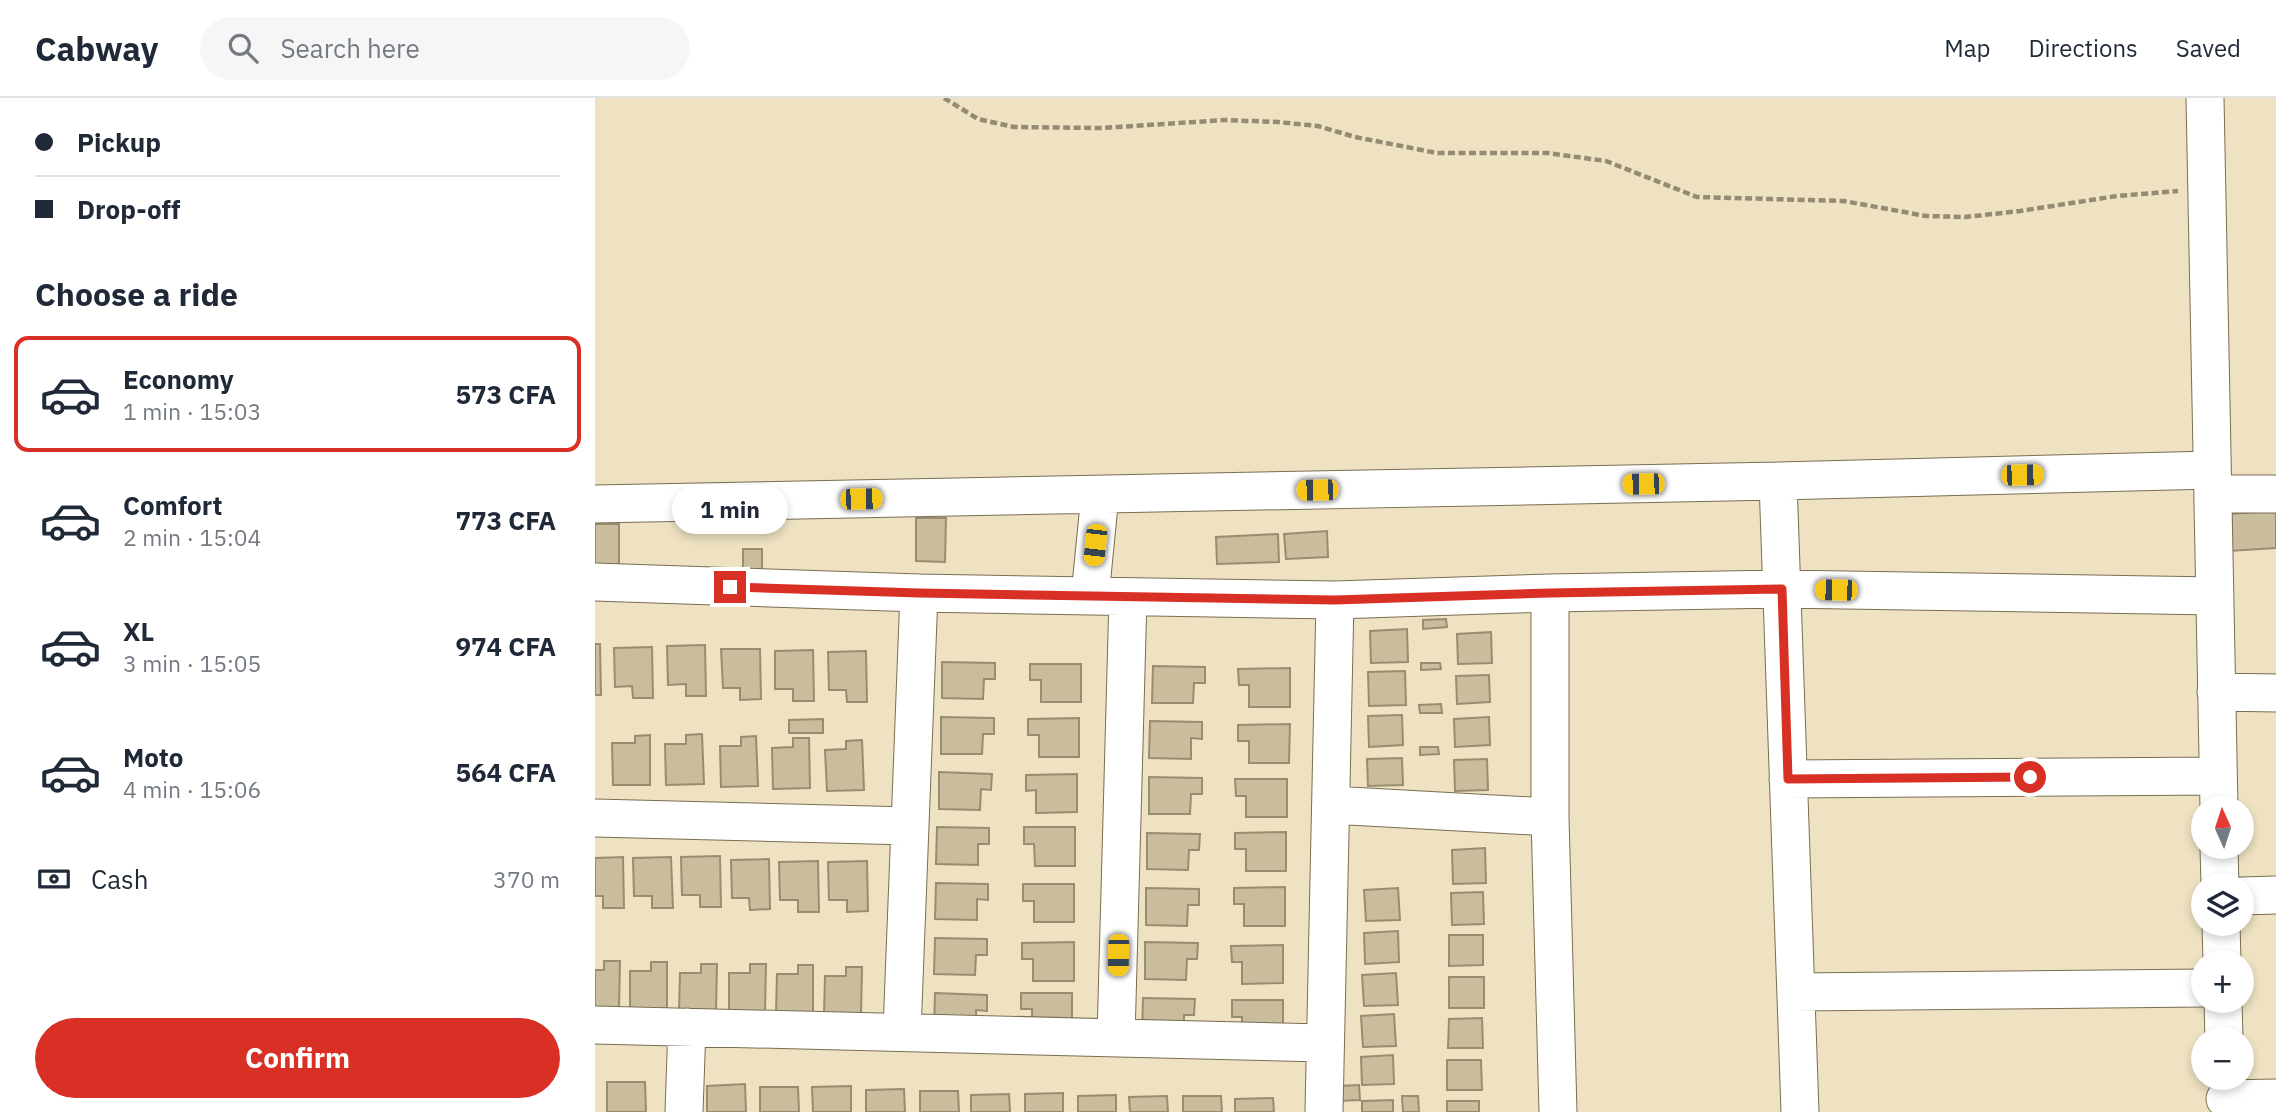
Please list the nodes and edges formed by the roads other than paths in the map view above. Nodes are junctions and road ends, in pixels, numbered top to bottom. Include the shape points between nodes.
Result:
1 (2205, 98) edge
2 (1778, 481) junction
3 (2212, 482) junction
4 (2276, 494) edge
5 (1100, 495) junction
6 (595, 505) edge
7 (595, 582) edge
8 (1782, 589) junction
9 (919, 593) junction
10 (1550, 593) junction
11 (1090, 596) junction
12 (2215, 596) junction
13 (1128, 597) junction
14 (1335, 600) junction
15 (2216, 692) junction
16 (2276, 693) edge
17 (1788, 779) junction
18 (2218, 792) edge
19 (1331, 806) junction
20 (1550, 817) junction
21 (595, 818) edge
22 (910, 826) junction
23 (2276, 895) edge
24 (2254, 896) edge
25 (2191, 988) edge
26 (1795, 992) junction
27 (595, 1025) edge
28 (687, 1027) junction
29 (902, 1032) junction
30 (1116, 1038) junction
31 (1325, 1043) junction
32 (2225, 1096) edge
33 (2276, 1098) edge
34 (684, 1112) edge
35 (1324, 1112) edge
36 (1558, 1112) edge
37 (1800, 1112) edge

1 - 3 street
2 - 3 street
2 - 5 street
2 - 8 street
3 - 4 street
3 - 12 street
5 - 6 street
5 - 11 street
7 - 9 street
8 - 10 street
8 - 12 street
8 - 17 street
9 - 11 street
9 - 22 street
10 - 14 street
10 - 20 street
11 - 13 street
12 - 15 street
13 - 14 street
13 - 30 street
14 - 19 street
15 - 16 street
15 - 18 street
17 - 18 street
17 - 26 street
19 - 20 street
19 - 31 street
20 - 36 street
21 - 22 street
22 - 29 street
23 - 24 street
25 - 26 street
26 - 37 street
27 - 28 street
28 - 29 street
28 - 34 street
29 - 30 street
30 - 31 street
31 - 35 street
32 - 33 street

